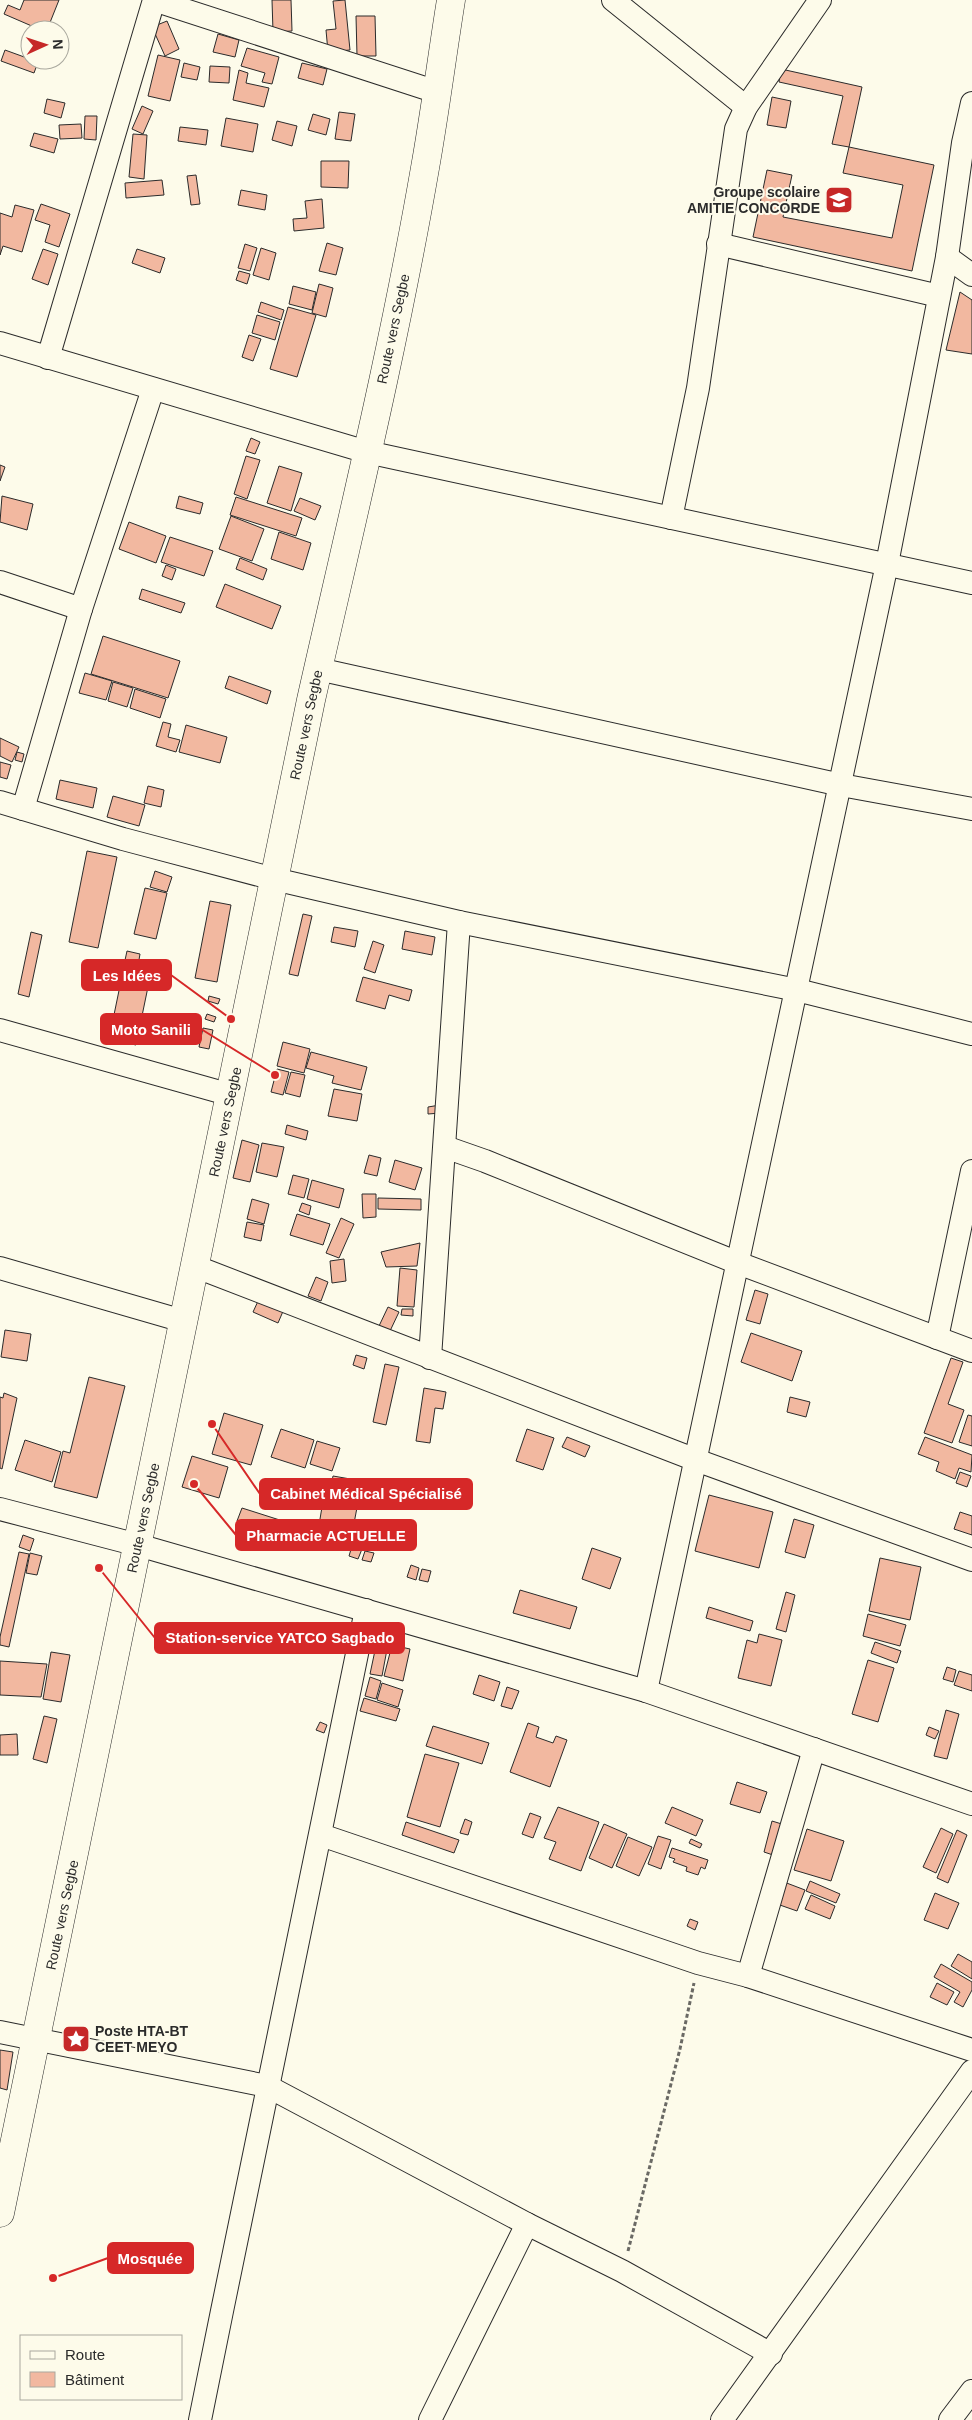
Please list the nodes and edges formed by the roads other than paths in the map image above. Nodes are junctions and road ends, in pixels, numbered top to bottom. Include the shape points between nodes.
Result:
1 (154, 0) edge
2 (451, 0) edge
3 (613, 0) edge
4 (820, 0) edge
5 (438, 92) junction
6 (972, 103) edge
7 (746, 107) junction
8 (718, 244) junction
9 (947, 256) junction
10 (972, 274) edge
11 (940, 296) junction
12 (0, 342) edge
13 (48, 358) junction
14 (153, 389) junction
15 (367, 452) junction
16 (671, 518) junction
17 (887, 564) junction
18 (0, 582) edge
19 (972, 583) edge
20 (82, 609) junction
21 (318, 669) junction
22 (841, 785) junction
23 (0, 802) edge
24 (23, 809) junction
25 (972, 809) edge
26 (274, 879) junction
27 (459, 922) junction
28 (797, 990) junction
29 (0, 1030) edge
30 (972, 1034) edge
31 (231, 1095) junction
32 (445, 1147) junction
33 (972, 1171) edge
34 (738, 1263) junction
35 (194, 1266) junction
36 (0, 1268) edge
37 (183, 1321) junction
38 (937, 1338) junction
39 (972, 1351) edge
40 (430, 1358) junction
41 (696, 1460) junction
42 (0, 1509) edge
43 (138, 1545) junction
44 (972, 1560) edge
45 (366, 1610) junction
46 (646, 1691) junction
47 (814, 1749) junction
48 (972, 1804) edge
49 (321, 1835) junction
50 (748, 1976) junction
51 (0, 2032) edge
52 (36, 2039) junction
53 (972, 2050) edge
54 (972, 2071) edge
55 (266, 2086) junction
56 (0, 2213) edge
57 (526, 2224) junction
58 (771, 2354) junction
59 (972, 2391) edge
60 (200, 2420) edge
61 (430, 2420) edge
62 (722, 2420) edge
63 (950, 2420) edge

1 - 5 street
1 - 13 street
2 - 5 main road, Route vers Segbe
3 - 7 street
4 - 7 street
5 - 15 main road, Route vers Segbe via 406,268
6 - 9 street via 963,142
7 - 8 street via 736,129
8 - 11 street
8 - 16 street via 698,388
9 - 10 street
9 - 11 street
11 - 17 street
12 - 13 street
13 - 14 street
14 - 15 street
14 - 20 street
15 - 16 street
15 - 21 main road, Route vers Segbe
16 - 17 street
17 - 19 street
17 - 22 street
18 - 20 street
20 - 24 street
21 - 22 street
21 - 26 main road, Route vers Segbe
22 - 25 street
22 - 28 street
23 - 24 street
24 - 26 street
26 - 27 street
26 - 31 main road, Route vers Segbe
27 - 28 street
27 - 32 street
28 - 30 street
28 - 34 street
29 - 31 street
31 - 35 main road, Route vers Segbe
32 - 34 street
32 - 40 street
33 - 38 street
34 - 38 street
34 - 41 street
35 - 37 main road, Route vers Segbe
35 - 40 street
36 - 37 street
37 - 43 main road, Route vers Segbe
38 - 39 street
40 - 41 street
41 - 44 street
41 - 46 street
42 - 43 street
43 - 45 street
43 - 52 main road, Route vers Segbe
45 - 46 street
45 - 49 street
46 - 47 street
47 - 48 street
47 - 50 street
49 - 50 street via 698,1963
49 - 55 street
50 - 53 street
51 - 52 street
52 - 55 street
52 - 56 main road, Route vers Segbe
54 - 58 street
55 - 57 street
55 - 60 street
57 - 58 street via 622,2271
57 - 61 street
58 - 62 street
59 - 63 street

